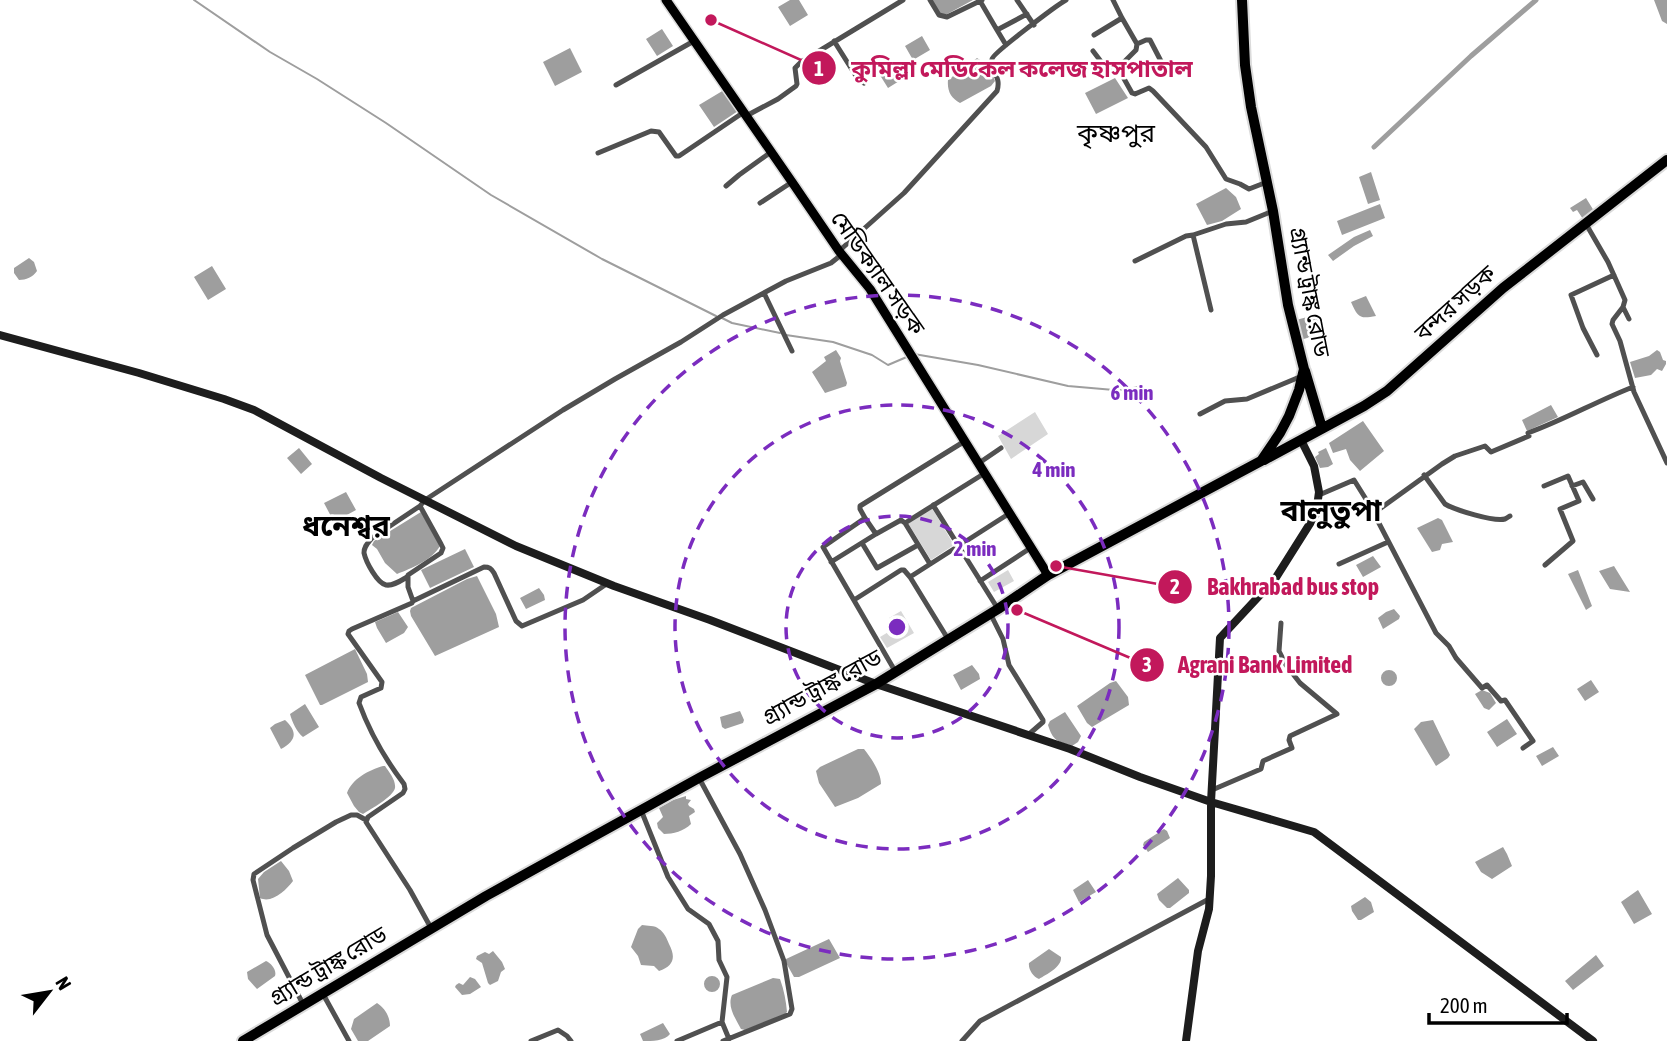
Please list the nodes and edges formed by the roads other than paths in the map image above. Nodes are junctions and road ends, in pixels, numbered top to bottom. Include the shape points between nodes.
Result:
1 (666, 0) edge
2 (903, 0) edge
3 (930, 0) edge
4 (1017, 0) edge
5 (1066, 0) edge
6 (1113, 0) edge
7 (1242, 0) edge
8 (981, 1) edge
9 (1027, 14) junction
10 (1122, 18) junction
11 (1034, 25) junction
12 (997, 30) junction
13 (1094, 35) dead end
14 (694, 40) junction
15 (834, 41) junction
16 (1006, 44) junction
17 (1137, 44) junction
18 (1093, 51) dead end
19 (1163, 65) dead end
20 (1118, 68) junction
21 (864, 83) dead end
22 (616, 85) dead end
23 (745, 114) junction
24 (771, 152) junction
25 (598, 153) dead end
26 (1667, 160) edge
27 (792, 182) junction
28 (1267, 182) junction
29 (726, 186) dead end
30 (760, 203) dead end
31 (1273, 211) junction
32 (1586, 224) junction
33 (1193, 235) junction
34 (840, 253) junction
35 (1135, 261) dead end
36 (1614, 275) junction
37 (765, 293) junction
38 (1623, 307) junction
39 (1211, 310) dead end
40 (1629, 319) dead end
41 (0, 335) edge
42 (792, 351) dead end
43 (1597, 355) dead end
44 (1303, 372) junction
45 (1633, 387) junction
46 (1200, 414) dead end
47 (1322, 428) junction
48 (1301, 440) junction
49 (965, 441) junction
50 (1001, 448) dead end
51 (1261, 461) junction
52 (979, 463) junction
53 (1667, 463) edge
54 (985, 473) junction
55 (1424, 475) junction
56 (1544, 486) dead end
57 (1572, 486) junction
58 (1319, 495) junction
59 (1592, 499) dead end
60 (422, 503) junction
61 (933, 505) junction
62 (1010, 513) junction
63 (1374, 513) junction
64 (1510, 516) dead end
65 (865, 518) junction
66 (905, 523) junction
67 (876, 534) junction
68 (1388, 542) junction
69 (862, 543) junction
70 (918, 545) junction
71 (959, 546) junction
72 (1032, 547) junction
73 (831, 562) junction
74 (930, 564) junction
75 (1339, 564) dead end
76 (1545, 565) dead end
77 (1048, 575) junction
78 (910, 577) junction
79 (407, 578) junction
80 (980, 581) junction
81 (608, 583) junction
82 (854, 600) junction
83 (413, 601) junction
84 (994, 611) junction
85 (1281, 623) dead end
86 (948, 639) junction
87 (895, 671) junction
88 (876, 684) junction
89 (1028, 735) junction
90 (1523, 748) dead end
91 (698, 778) junction
92 (1212, 790) junction
93 (1211, 802) junction
94 (641, 810) junction
95 (366, 820) junction
96 (1209, 900) junction
97 (431, 928) junction
98 (323, 994) junction
99 (303, 1005) junction
100 (722, 1022) junction
101 (726, 1040) edge
102 (1187, 1040) edge
103 (243, 1041) edge
104 (349, 1041) edge
105 (531, 1041) edge
106 (571, 1041) edge
107 (677, 1041) edge
108 (962, 1041) edge
109 (1593, 1041) edge

1 - 14 main road, মেডিক্যাল সড়ক
2 - 15 street
3 - 8 street via 939,15 947,17
4 - 9 street
5 - 11 street
6 - 10 street
7 - 28 highway, গ্র্যান্ড ট্রাঙ্ক রোড via 1245,65
8 - 12 street
9 - 11 street
9 - 12 street
10 - 13 street
10 - 17 street
11 - 16 street
12 - 16 street
14 - 22 street
14 - 23 main road, মেডিক্যাল সড়ক
15 - 21 street
15 - 23 street via 795,68 797,84 793,89
16 - 34 street via 992,59 999,89 904,193
17 - 19 street via 1150,40
17 - 20 street
18 - 20 street via 1109,72
20 - 28 street via 1133,94 1149,88 1162,99 1206,147 1226,179 1249,189
23 - 24 main road, মেডিক্যাল সড়ক
23 - 25 street via 679,156 659,132 651,131
24 - 27 main road, মেডিক্যাল সড়ক
24 - 29 street
26 - 32 highway, বন্দর সড়ক
27 - 30 street
27 - 34 main road, মেডিক্যাল সড়ক
28 - 31 highway, গ্র্যান্ড ট্রাঙ্ক রোড
31 - 33 street
31 - 44 highway, গ্র্যান্ড ট্রাঙ্ক রোড
32 - 36 street
32 - 47 highway, বন্দর সড়ক via 1503,288 1387,391
33 - 35 street
33 - 39 street
34 - 37 street via 831,263
34 - 49 main road, মেডিক্যাল সড়ক via 870,289
36 - 38 street via 1625,300
36 - 43 street via 1570,296
37 - 42 street
37 - 60 street via 563,410
38 - 40 street
38 - 45 street via 1612,322
41 - 60 main road via 224,398
44 - 46 street via 1253,397 1224,401
44 - 47 highway
44 - 51 highway, গ্র্যান্ড ট্রাঙ্ক রোড via 1289,416
45 - 53 street
45 - 55 street via 1490,452 1485,446 1455,456
47 - 48 highway, বন্দর সড়ক
48 - 51 highway, বন্দর সড়ক
48 - 58 main road via 1314,466
49 - 52 main road, মেডিক্যাল সড়ক
49 - 65 street via 860,506
50 - 52 street
51 - 77 highway, গ্র্যান্ড ট্রাঙ্ক রোড
52 - 54 main road, মেডিক্যাল সড়ক
54 - 61 street
54 - 62 main road, মেডিক্যাল সড়ক
55 - 63 street
55 - 64 street via 1450,507 1498,519
56 - 57 street via 1567,476
57 - 59 street via 1583,482
57 - 76 street via 1579,501 1560,509 1573,541
58 - 63 street via 1354,480
58 - 92 main road via 1316,514 1275,579 1220,638
60 - 79 street via 443,548
60 - 79 street via 372,538 364,553 381,583
60 - 81 main road
61 - 66 street
61 - 71 street
62 - 71 street
62 - 72 main road, মেডিক্যাল সড়ক
63 - 68 street
65 - 67 street
65 - 73 street via 824,545
66 - 67 street via 901,520
66 - 70 street
67 - 69 street
68 - 75 street
68 - 90 street via 1436,633 1482,688 1487,685 1505,700 1533,741
69 - 70 street via 877,568
69 - 73 street
70 - 74 street
71 - 74 street
71 - 80 street
72 - 77 main road, মেডিক্যাল সড়ক
72 - 80 street
73 - 82 street
74 - 78 street
77 - 84 highway, গ্র্যান্ড ট্রাঙ্ক রোড
78 - 82 street via 901,570
78 - 86 street
79 - 83 street
80 - 84 street
81 - 83 street via 583,600 522,626 488,567
81 - 88 main road
82 - 87 street
83 - 95 street via 348,634 382,682 360,697 359,703 405,789
84 - 86 highway, গ্র্যান্ড ট্রাঙ্ক রোড
84 - 89 street via 1009,665 1043,720
85 - 92 street via 1279,651 1286,665 1337,714 1290,736 1292,748 1263,761 1261,769
86 - 87 highway, গ্র্যান্ড ট্রাঙ্ক রোড
87 - 88 highway, গ্র্যান্ড ট্রাঙ্ক রোড
88 - 89 main road
88 - 91 highway, গ্র্যান্ড ট্রাঙ্ক রোড
89 - 93 main road
91 - 94 highway, গ্র্যান্ড ট্রাঙ্ক রোড
91 - 101 street via 765,910 784,961 792,1009 790,1014
92 - 93 main road
93 - 96 main road
93 - 109 main road via 1314,832
94 - 97 highway, গ্র্যান্ড ট্রাঙ্ক রোড
94 - 100 street via 668,877 688,909 709,924 718,941 719,960 727,977
95 - 97 street
95 - 99 street via 354,815 336,822 254,874 267,934
96 - 102 main road
96 - 108 street via 980,1021
97 - 98 highway, গ্র্যান্ড ট্রাঙ্ক রোড
98 - 99 highway, গ্র্যান্ড ট্রাঙ্ক রোড
98 - 104 street
99 - 103 highway, গ্র্যান্ড ট্রাঙ্ক রোড
100 - 101 street
100 - 107 street
105 - 106 street via 558,1030

